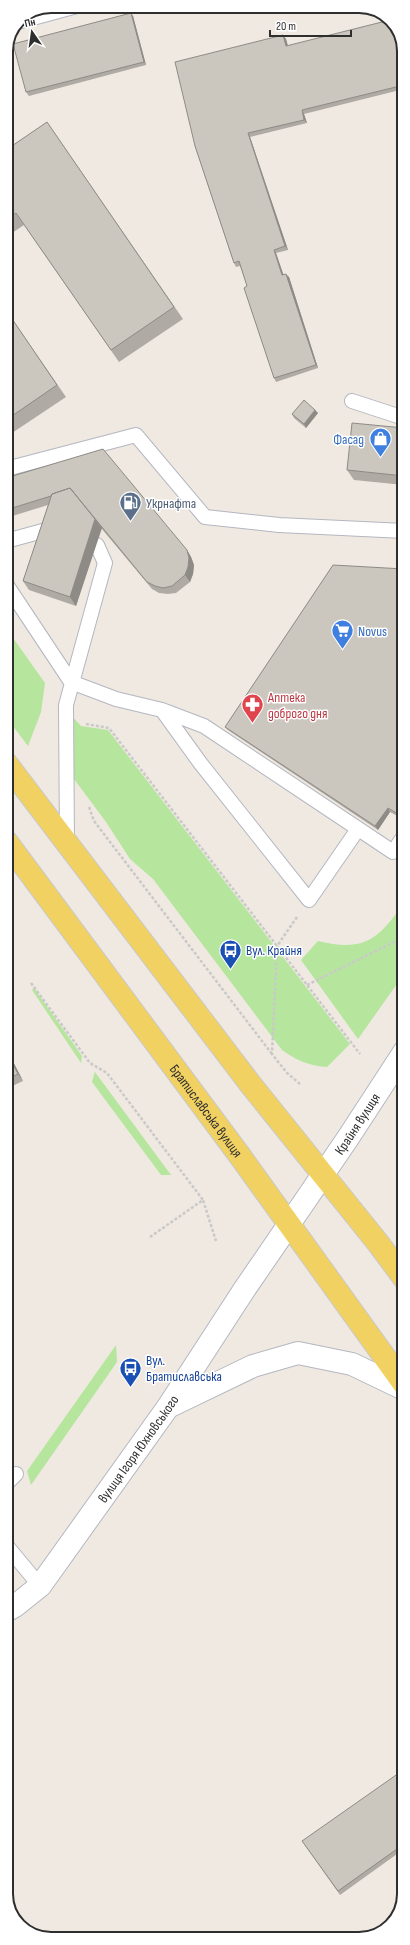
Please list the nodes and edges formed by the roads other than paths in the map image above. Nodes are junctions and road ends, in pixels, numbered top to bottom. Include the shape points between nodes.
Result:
1 (51, 13) edge
2 (32, 18) edge
3 (352, 401) dead end
4 (397, 416) edge
5 (13, 467) edge
6 (50, 529) edge
7 (397, 531) edge
8 (13, 539) edge
9 (97, 545) dead end
10 (13, 594) edge
11 (72, 682) junction
12 (162, 710) junction
13 (13, 772) edge
14 (358, 829) junction
15 (67, 844) junction
16 (397, 846) edge
17 (13, 850) edge
18 (397, 1063) edge
19 (323, 1174) junction
20 (290, 1224) junction
21 (397, 1269) edge
22 (397, 1374) edge
23 (397, 1386) edge
24 (168, 1407) junction
25 (16, 1474) dead end
26 (13, 1477) edge
27 (13, 1553) edge
28 (40, 1586) junction
29 (13, 1607) edge

1 - 2 lane
3 - 4 lane
5 - 7 lane via 136,435 205,517 279,525
6 - 8 lane
9 - 11 lane via 105,563
10 - 11 lane
11 - 12 lane via 116,699
11 - 15 lane via 66,705
12 - 14 lane via 204,726
12 - 14 lane via 201,764 309,900
13 - 15 main road
14 - 16 lane via 393,852
15 - 19 main road via 265,1103
17 - 20 main road, Братиславська вулиця
18 - 19 street, Крайня вулиця
19 - 20 street, вулиця Ігоря Юхновського
19 - 21 main road
20 - 22 main road, Братиславська вулиця
20 - 24 street, вулиця Ігоря Юхновського
23 - 24 street via 352,1364 298,1353 253,1366
24 - 28 street, вулиця Ігоря Юхновського
25 - 26 lane
27 - 28 lane
28 - 29 street, вулиця Ігоря Юхновського

